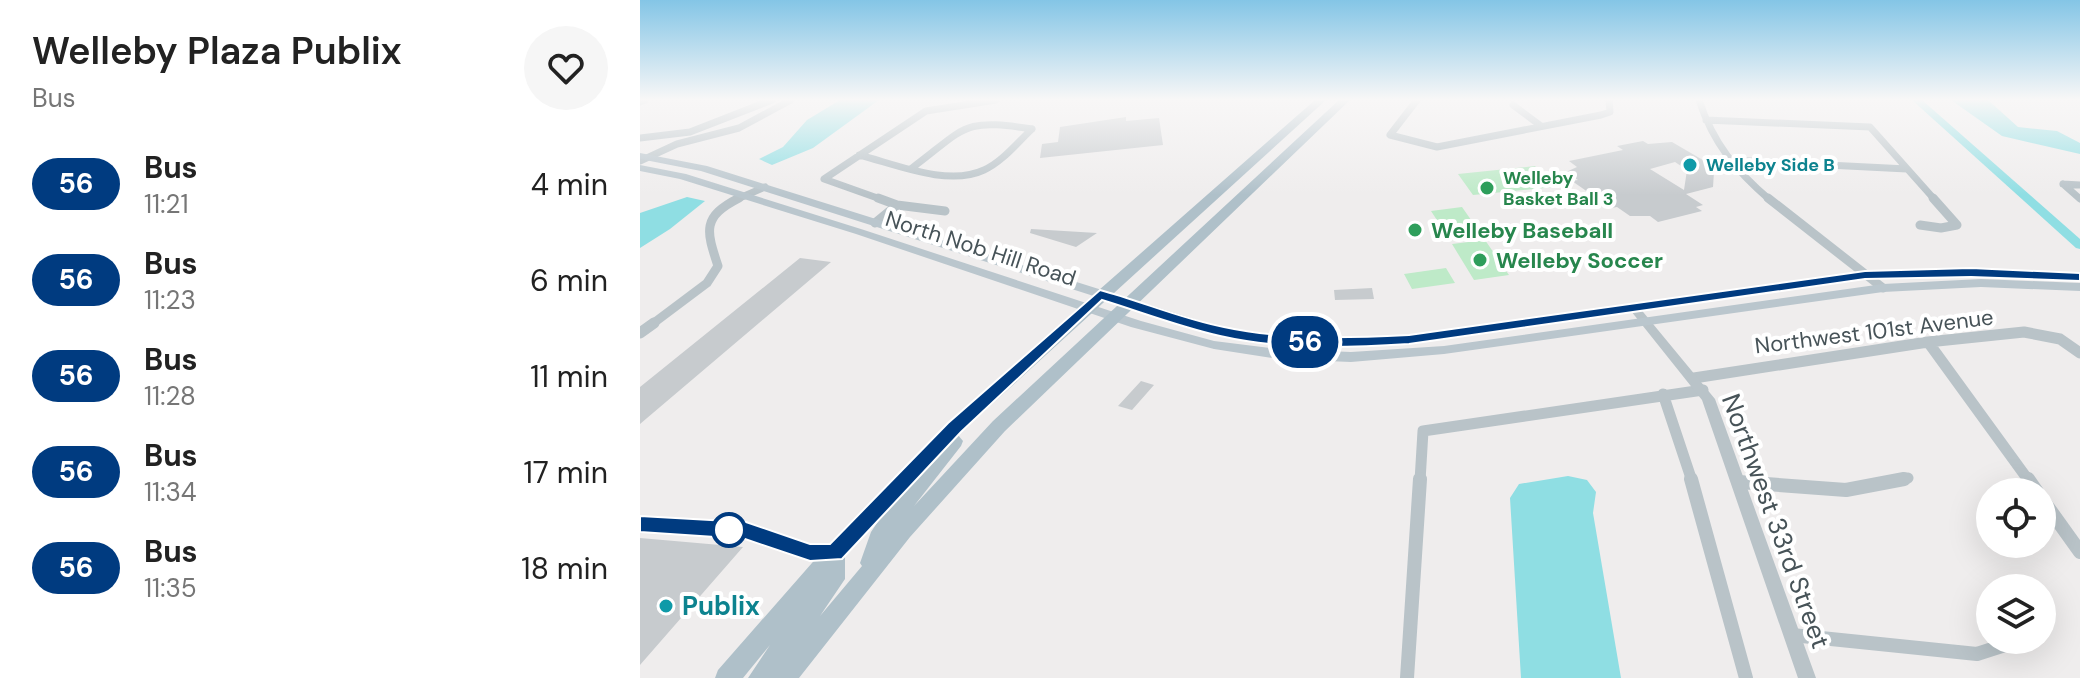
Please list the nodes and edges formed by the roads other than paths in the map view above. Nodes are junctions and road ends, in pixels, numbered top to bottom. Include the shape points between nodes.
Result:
1 (684, 132) edge
2 (724, 132) edge
3 (895, 132) edge
4 (960, 132) edge
5 (1029, 132) edge
6 (1285, 132) edge
7 (1311, 132) edge
8 (1393, 132) edge
9 (1513, 132) edge
10 (1710, 132) edge
11 (1874, 132) edge
12 (640, 138) edge
13 (859, 155) junction
14 (643, 158) edge
15 (1729, 160) junction
16 (640, 168) edge
17 (912, 168) junction
18 (1907, 169) junction
19 (2080, 185) edge
20 (765, 187) junction
21 (744, 197) junction
22 (2080, 199) edge
23 (897, 205) junction
24 (945, 211) dead end
25 (875, 223) junction
26 (1920, 225) dead end
27 (1865, 275) junction
28 (2080, 277) edge
29 (2080, 287) edge
30 (1883, 288) junction
31 (1093, 301) junction
32 (1635, 309) junction
33 (1120, 310) junction
34 (1646, 322) junction
35 (640, 333) edge
36 (1928, 342) junction
37 (2080, 353) edge
38 (1698, 384) junction
39 (1663, 394) junction
40 (955, 427) junction
41 (1908, 478) dead end
42 (2027, 478) edge
43 (1739, 482) junction
44 (2056, 519) edge
45 (2080, 552) edge
46 (834, 553) junction
47 (867, 573) junction
48 (1792, 635) junction
49 (1976, 654) edge
50 (727, 678) edge
51 (760, 678) edge
52 (784, 678) edge
53 (1407, 678) edge
54 (1746, 678) edge
55 (1807, 678) edge

1 - 12 street
2 - 14 street
3 - 13 street
4 - 17 street
5 - 17 street via 984,170 970,175
6 - 31 main road
7 - 33 main road
8 - 9 street via 1390,135 1437,147
10 - 15 street
11 - 18 street
13 - 17 street
13 - 23 street via 824,179
14 - 20 main road, North Nob Hill Road via 703,168
15 - 18 street
15 - 27 street
16 - 21 main road, North Nob Hill Road
18 - 26 street via 1957,225
19 - 22 street via 2063,184
20 - 21 street
20 - 25 main road, North Nob Hill Road
21 - 31 main road, North Nob Hill Road
21 - 35 street via 710,219 707,233 718,266 707,283
23 - 24 street
23 - 25 street
25 - 31 main road, North Nob Hill Road
27 - 28 main road, North Nob Hill Road
27 - 30 street
27 - 32 main road, North Nob Hill Road
29 - 30 main road, North Nob Hill Road via 1981,283
30 - 34 main road, North Nob Hill Road
31 - 33 main road, North Nob Hill Road
31 - 40 main road
32 - 33 main road, North Nob Hill Road via 1409,339 1317,343 1221,332
32 - 34 street, Northwest 33rd Street
33 - 34 main road, North Nob Hill Road via 1214,345 1351,357 1444,350
33 - 47 main road via 999,426
34 - 38 street, Northwest 33rd Street
36 - 37 street, Northwest 101st Avenue via 2024,332 2060,339
36 - 38 street, Northwest 101st Avenue
36 - 42 street
38 - 39 street, Northwest 101st Avenue
38 - 43 street, Northwest 33rd Street
39 - 53 street, Northwest 101st Avenue via 1423,431
39 - 54 street via 1682,444
40 - 46 main road
40 - 47 main road via 954,441 881,532
41 - 43 street via 1858,490
43 - 48 street, Northwest 33rd Street
44 - 45 street
46 - 50 main road
46 - 51 main road via 834,579
47 - 52 main road
48 - 49 street
48 - 55 street, Northwest 33rd Street

